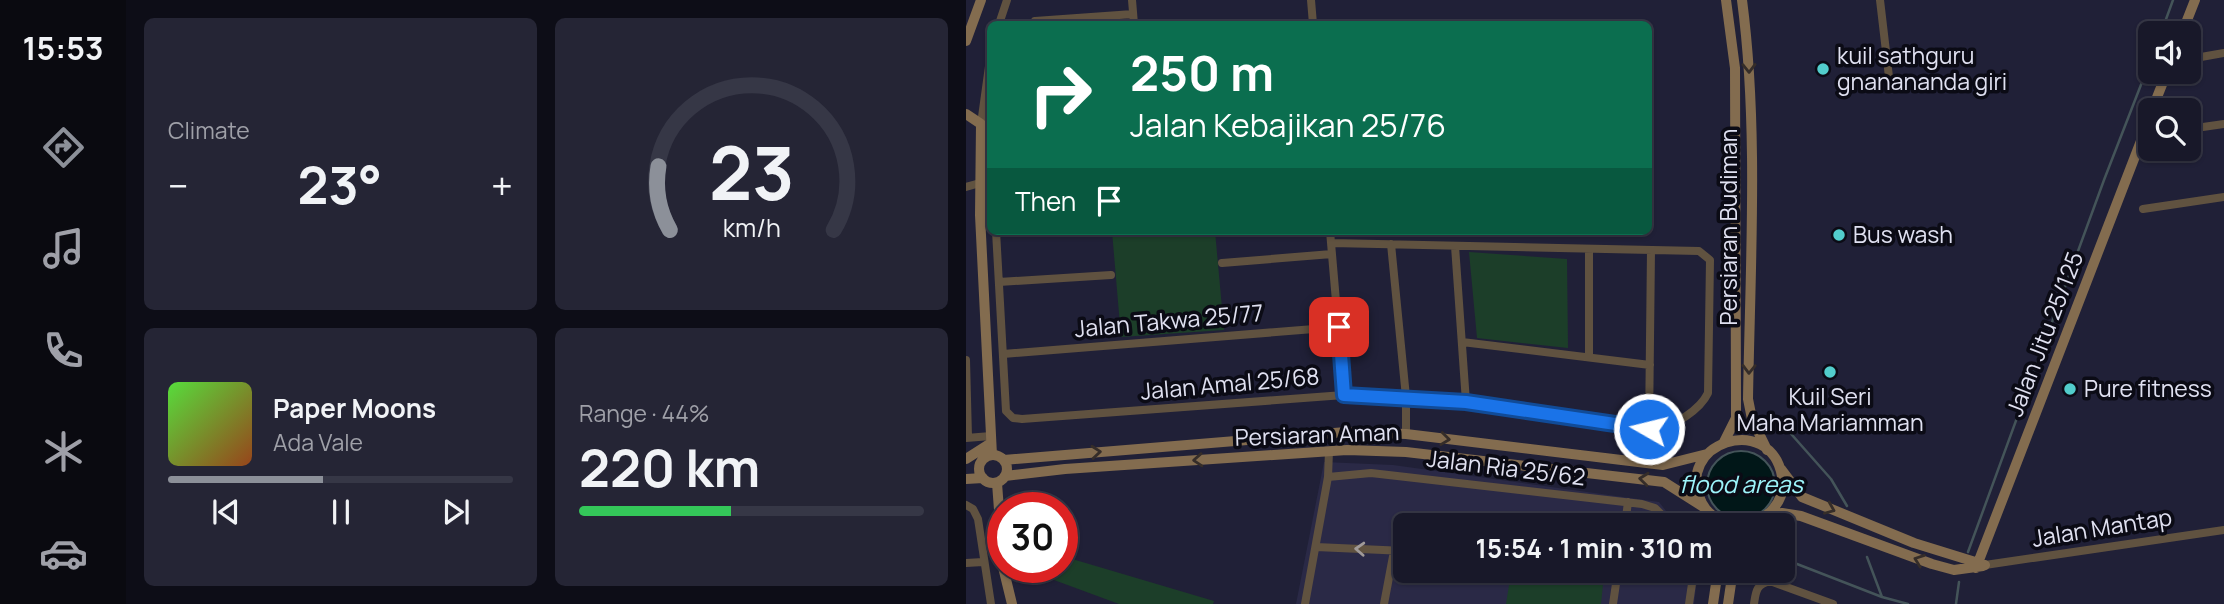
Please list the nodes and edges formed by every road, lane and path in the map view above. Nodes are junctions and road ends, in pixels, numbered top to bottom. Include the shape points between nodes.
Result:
1 (981, 0) edge
2 (1007, 0) edge
3 (1132, 0) edge
4 (1311, 0) edge
5 (1726, 0) edge
6 (1732, 0) edge
7 (1742, 0) edge
8 (1880, 0) edge
9 (2195, 0) edge
10 (1133, 14) junction
11 (1000, 21) edge
12 (1035, 21) dead end
13 (1134, 21) edge
14 (1313, 21) edge
15 (2187, 21) edge
16 (966, 41) edge
17 (2224, 53) edge
18 (2201, 57) dead end
19 (1735, 68) junction
20 (1889, 77) dead end
21 (987, 81) edge
22 (966, 114) edge
23 (981, 124) junction
24 (2224, 124) edge
25 (2201, 127) edge
26 (2138, 149) edge
27 (980, 183) junction
28 (966, 187) edge
29 (2224, 197) edge
30 (2143, 209) dead end
31 (985, 214) edge
32 (996, 235) edge
33 (1331, 235) edge
34 (1332, 243) junction
35 (1391, 244) junction
36 (1455, 246) junction
37 (1589, 249) junction
38 (1651, 250) junction
39 (1332, 254) junction
40 (1222, 263) dead end
41 (1111, 275) dead end
42 (999, 282) junction
43 (1339, 327) junction
44 (1462, 342) junction
45 (1003, 354) junction
46 (1589, 358) junction
47 (966, 360) edge
48 (1650, 365) junction
49 (966, 375) edge
50 (1344, 395) junction
51 (1406, 397) junction
52 (1466, 402) junction
53 (1649, 429) junction
54 (1406, 435) junction
55 (967, 438) edge
56 (991, 440) junction
57 (1724, 442) junction
58 (1768, 450) junction
59 (1329, 451) junction
60 (1061, 454) junction
61 (1707, 454) junction
62 (992, 455) junction
63 (966, 459) edge
64 (1004, 460) junction
65 (980, 464) junction
66 (966, 465) edge
67 (1780, 467) junction
68 (1065, 470) junction
69 (1022, 474) junction
70 (1328, 477) junction
71 (983, 478) junction
72 (966, 479) edge
73 (1001, 479) junction
74 (999, 492) edge
75 (1002, 492) edge
76 (1628, 502) junction
77 (966, 505) edge
78 (1705, 508) junction
79 (1627, 513) edge
80 (1660, 513) edge
81 (1709, 513) edge
82 (1770, 513) edge
83 (1795, 515) edge
84 (2224, 530) edge
85 (1315, 547) junction
86 (1393, 551) edge
87 (1393, 556) edge
88 (984, 562) junction
89 (966, 564) edge
90 (1980, 565) junction
91 (1007, 583) edge
92 (1616, 583) edge
93 (1692, 583) edge
94 (1716, 583) edge
95 (1731, 583) edge
96 (1822, 602) edge
97 (990, 604) edge
98 (1012, 604) edge
99 (1305, 604) edge
100 (1384, 604) edge
101 (1613, 604) edge
102 (1689, 604) edge
103 (1713, 604) edge
104 (1728, 604) edge
105 (1754, 604) edge
106 (1833, 604) edge

1 - 16 street
2 - 11 street
3 - 10 street
4 - 14 street
5 - 19 street, Persiaran Budiman
6 - 19 street
7 -> 58 street, Persiaran Budiman via 1749,51 1751,141 1748,399 1752,419
8 - 20 street
9 - 15 street
10 - 12 street
10 - 13 street
17 - 18 street
19 - 57 street, Persiaran Budiman via 1736,418
21 - 23 street
22 - 23 street
23 - 27 street
24 - 25 street
26 - 90 street, Jalan Jitu 25/125
27 - 28 street
27 - 31 street
29 - 30 street
31 - 56 street
32 - 42 street
33 - 34 street
34 - 35 street
34 - 39 street
35 - 36 street
35 - 51 street
36 - 37 street
36 - 44 street
37 - 38 street
37 - 46 street
38 - 48 street
38 - 53 street via 1699,250 1710,260 1708,393 1704,403 1667,428
39 - 40 street
39 - 43 street
41 - 42 street
42 - 45 street
43 - 45 street, Jalan Takwa 25/77
43 - 50 street
44 - 46 street
44 - 52 street
45 - 50 street, Jalan Amal 25/68 via 1006,411 1013,418
46 - 48 street
47 - 49 street
48 - 53 street
49 - 55 street
50 - 51 street, Jalan Amal 25/68
51 - 52 street, Jalan Amal 25/68
51 - 54 street
52 - 53 street, Jalan Amal 25/68
60 -> 54 street, Persiaran Aman via 1346,432
54 -> 61 street, Persiaran Aman via 1663,465
55 - 56 street
56 - 62 street
56 - 63 street
57 - 58 street via 1747,440
57 - 61 street
58 - 67 street, Persiaran Budiman
59 -> 68 street, Persiaran Aman
59 - 70 street
78 -> 59 street, Persiaran Aman via 1664,482 1406,452
60 - 64 street, Persiaran Aman
60 - 68 street via 1053,463
61 - 78 street via 1696,481
62 - 64 street
62 - 65 street
64 - 73 street via 1007,468
65 - 66 street
65 - 71 street
67 - 82 street via 1781,494
67 -> 90 street via 1802,497 1914,544
68 - 69 street, Persiaran Aman
69 - 73 street, Persiaran Aman
69 - 75 street
70 - 76 street, Jalan Ria 25/62 via 1384,474
70 - 85 street
71 - 72 street
71 - 73 street via 989,482
73 - 74 street
76 - 79 street
76 - 80 street, Jalan Ria 25/62
77 - 88 street via 978,519
78 - 81 street, Persiaran Aman
90 -> 83 street via 1954,570
84 - 90 street, Jalan Mantap
86 -> 85 street
85 - 99 street
87 - 100 street
88 - 89 street
88 - 97 street
91 - 98 street
92 - 101 street
93 - 102 street
94 - 103 street
95 - 104 street
96 - 105 street via 1769,581 1756,589
96 - 106 street

